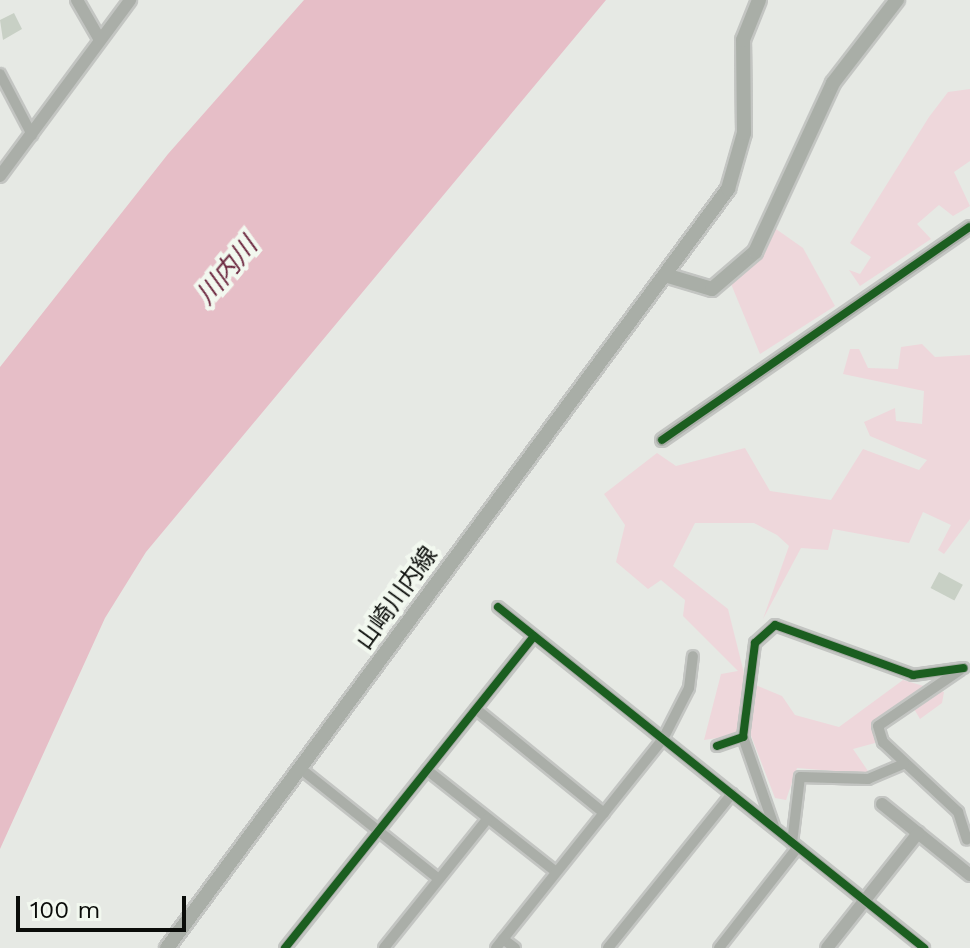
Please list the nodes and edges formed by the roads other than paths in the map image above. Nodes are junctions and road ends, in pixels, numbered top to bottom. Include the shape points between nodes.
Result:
1 (77, 0) edge
2 (130, 0) edge
3 (759, 0) edge
4 (897, 0) edge
5 (100, 40) junction
6 (0, 74) edge
7 (32, 135) junction
8 (0, 176) edge
9 (970, 227) edge
10 (665, 275) junction
11 (662, 440) dead end
12 (498, 607) dead end
13 (534, 636) junction
14 (693, 656) dead end
15 (967, 668) edge
16 (476, 709) junction
17 (743, 737) junction
18 (663, 739) junction
19 (717, 746) dead end
20 (904, 764) junction
21 (301, 769) junction
22 (427, 770) junction
23 (732, 794) junction
24 (882, 804) dead end
25 (604, 813) junction
26 (488, 818) junction
27 (774, 828) junction
28 (379, 831) junction
29 (918, 833) junction
30 (967, 840) dead end
31 (795, 845) junction
32 (556, 872) junction
33 (970, 875) edge
34 (439, 879) junction
35 (865, 901) junction
36 (500, 943) edge
37 (167, 948) edge
38 (285, 948) edge
39 (384, 948) edge
40 (515, 948) edge
41 (608, 948) edge
42 (719, 948) edge
43 (827, 948) edge
44 (924, 948) edge

1 - 5 street
2 - 5 street
3 - 10 main road, 山崎川内線 via 743,40 738,169
4 - 10 main road via 833,83 755,252 712,289
5 - 7 street
6 - 7 street
7 - 8 street
9 - 11 street
10 - 21 main road, 山崎川内線 via 542,431
12 - 13 street
13 - 16 street
13 - 18 street
14 - 18 street via 689,688
15 - 17 street via 913,675 775,625 755,643
15 - 20 street via 878,726
16 - 22 street
16 - 25 street
17 - 19 street
17 - 27 street
18 - 23 street
18 - 25 street
20 - 30 street via 958,812
20 - 31 street via 868,779 800,777
21 - 28 street
21 - 37 main road, 山崎川内線
22 - 26 street
22 - 28 street
23 - 27 street
23 - 41 street
24 - 29 street
25 - 32 street
26 - 32 street
26 - 34 street
27 - 31 street
28 - 34 street
28 - 38 street
29 - 33 street
29 - 35 street
31 - 35 street
31 - 42 street
32 - 36 street
34 - 39 street
35 - 43 street
35 - 44 street
36 - 40 street

